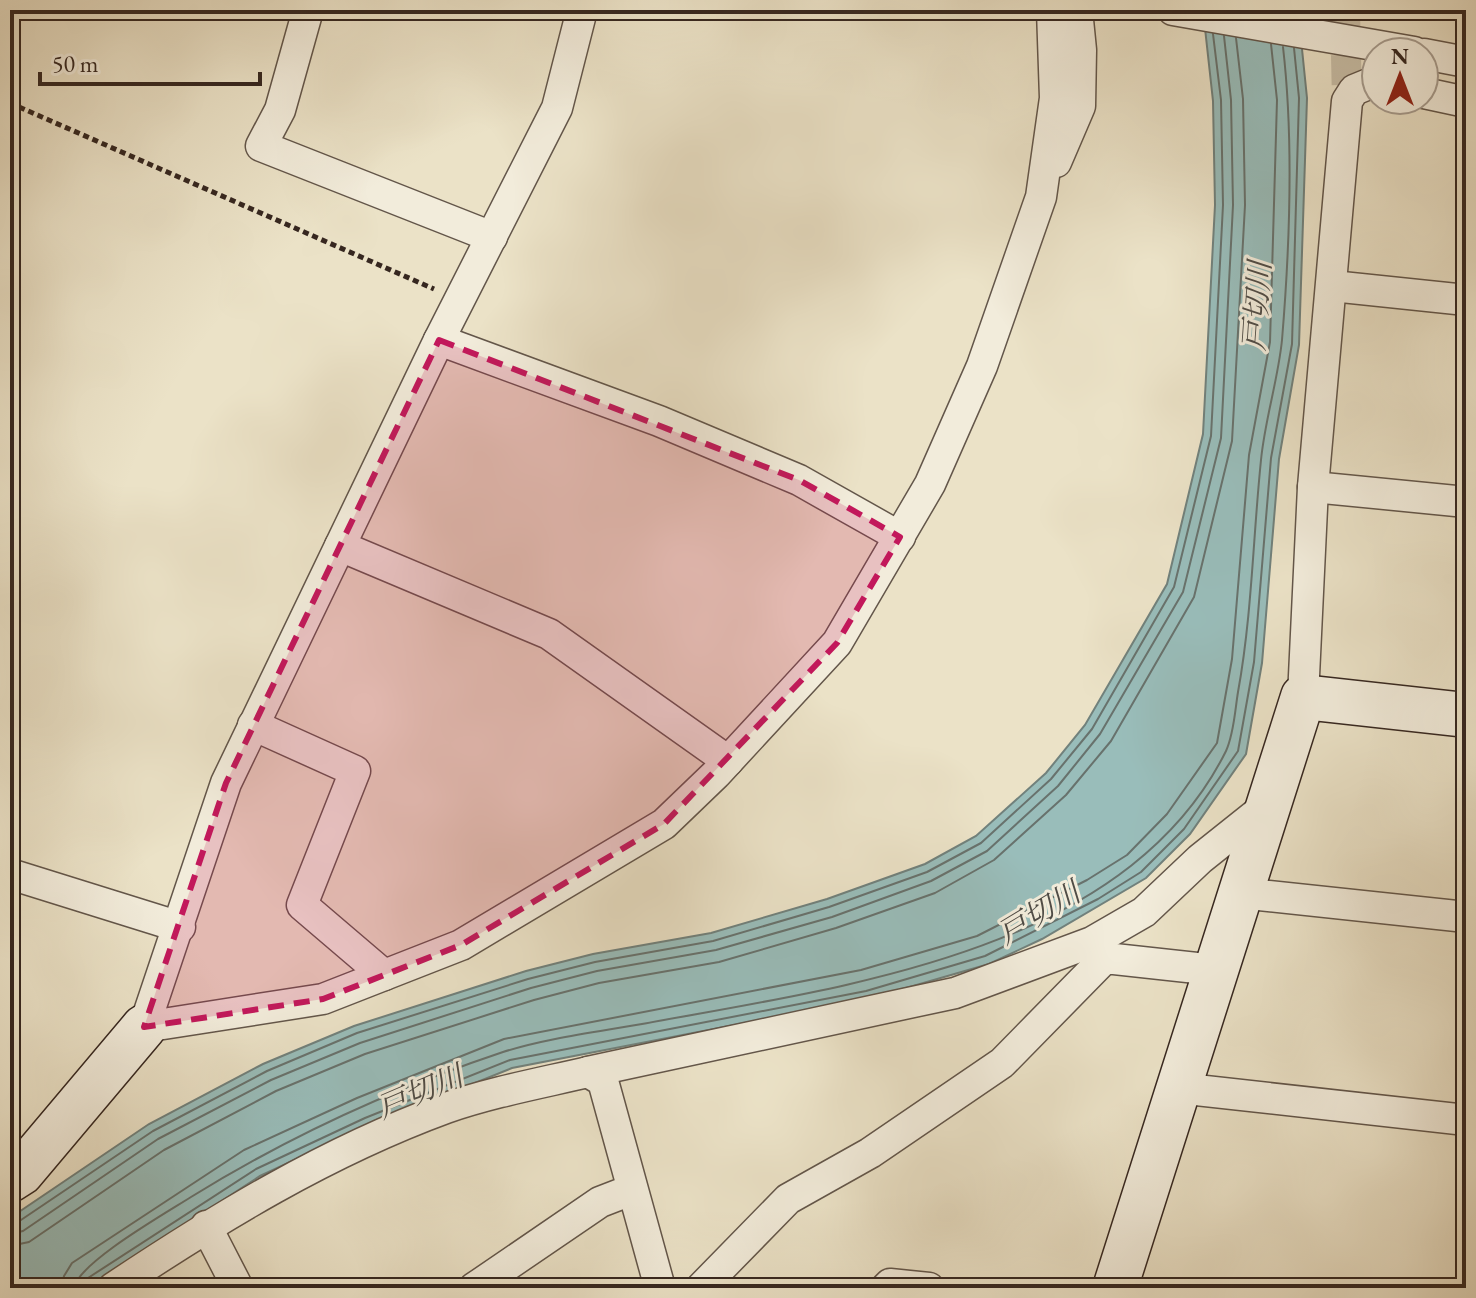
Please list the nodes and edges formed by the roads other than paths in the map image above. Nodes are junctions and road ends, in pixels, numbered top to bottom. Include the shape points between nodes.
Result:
1 (308, 10) edge
2 (582, 10) edge
3 (1052, 10) edge
4 (1077, 10) edge
5 (1173, 10) edge
6 (1360, 42) edge
7 (1440, 57) edge
8 (1466, 62) edge
9 (1360, 88) tunnel mouth
10 (1440, 96) edge
11 (1466, 102) edge
12 (1041, 197) junction
13 (492, 237) junction
14 (1332, 286) junction
15 (1466, 300) edge
16 (439, 340) junction
17 (1313, 487) junction
18 (1466, 502) edge
19 (900, 537) junction
20 (340, 546) junction
21 (1303, 697) junction
22 (1466, 715) edge
23 (253, 725) junction
24 (728, 761) junction
25 (1269, 804) junction
26 (10, 874) edge
27 (1240, 893) junction
28 (1466, 917) edge
29 (180, 927) junction
30 (1101, 948) junction
31 (1215, 970) junction
32 (384, 975) junction
33 (144, 1027) junction
34 (588, 1072) junction
35 (1178, 1088) junction
36 (1466, 1120) edge
37 (10, 1180) edge
38 (631, 1190) junction
39 (206, 1226) junction
40 (113, 1288) edge
41 (238, 1288) edge
42 (474, 1288) edge
43 (660, 1288) edge
44 (701, 1288) edge
45 (886, 1288) edge
46 (929, 1288) edge
47 (1115, 1288) edge

1 - 13 street via 280,110 261,146
2 - 13 street via 557,108
3 - 12 street via 1055,98
4 - 12 street via 1080,106
5 - 6 street
7 - 8 street
9 - 14 street via 1347,101
10 - 11 street
12 - 19 street via 982,366 930,484
13 - 16 street
14 - 15 street
14 - 17 street
16 - 19 street via 785,474
16 - 20 street
17 - 18 street
17 - 21 street
19 - 24 street via 837,643
20 - 23 street
20 - 24 street via 549,634
21 - 22 street
21 - 25 street
23 - 29 street via 226,783
23 - 32 street via 355,771 302,905
24 - 32 street via 664,824 461,945
25 - 27 street
25 - 30 street
26 - 29 street
27 - 28 street
27 - 31 street
29 - 33 street
30 - 31 street
30 - 34 street via 955,993
30 - 44 street via 1002,1063 870,1153 788,1199
31 - 35 street
32 - 33 street via 323,999
33 - 37 street
34 - 38 street via 603,1081
34 - 39 street via 447,1108 321,1162
35 - 36 street
35 - 47 street
38 - 42 street via 600,1202
38 - 43 street
39 - 40 street
39 - 41 street
45 - 46 street

